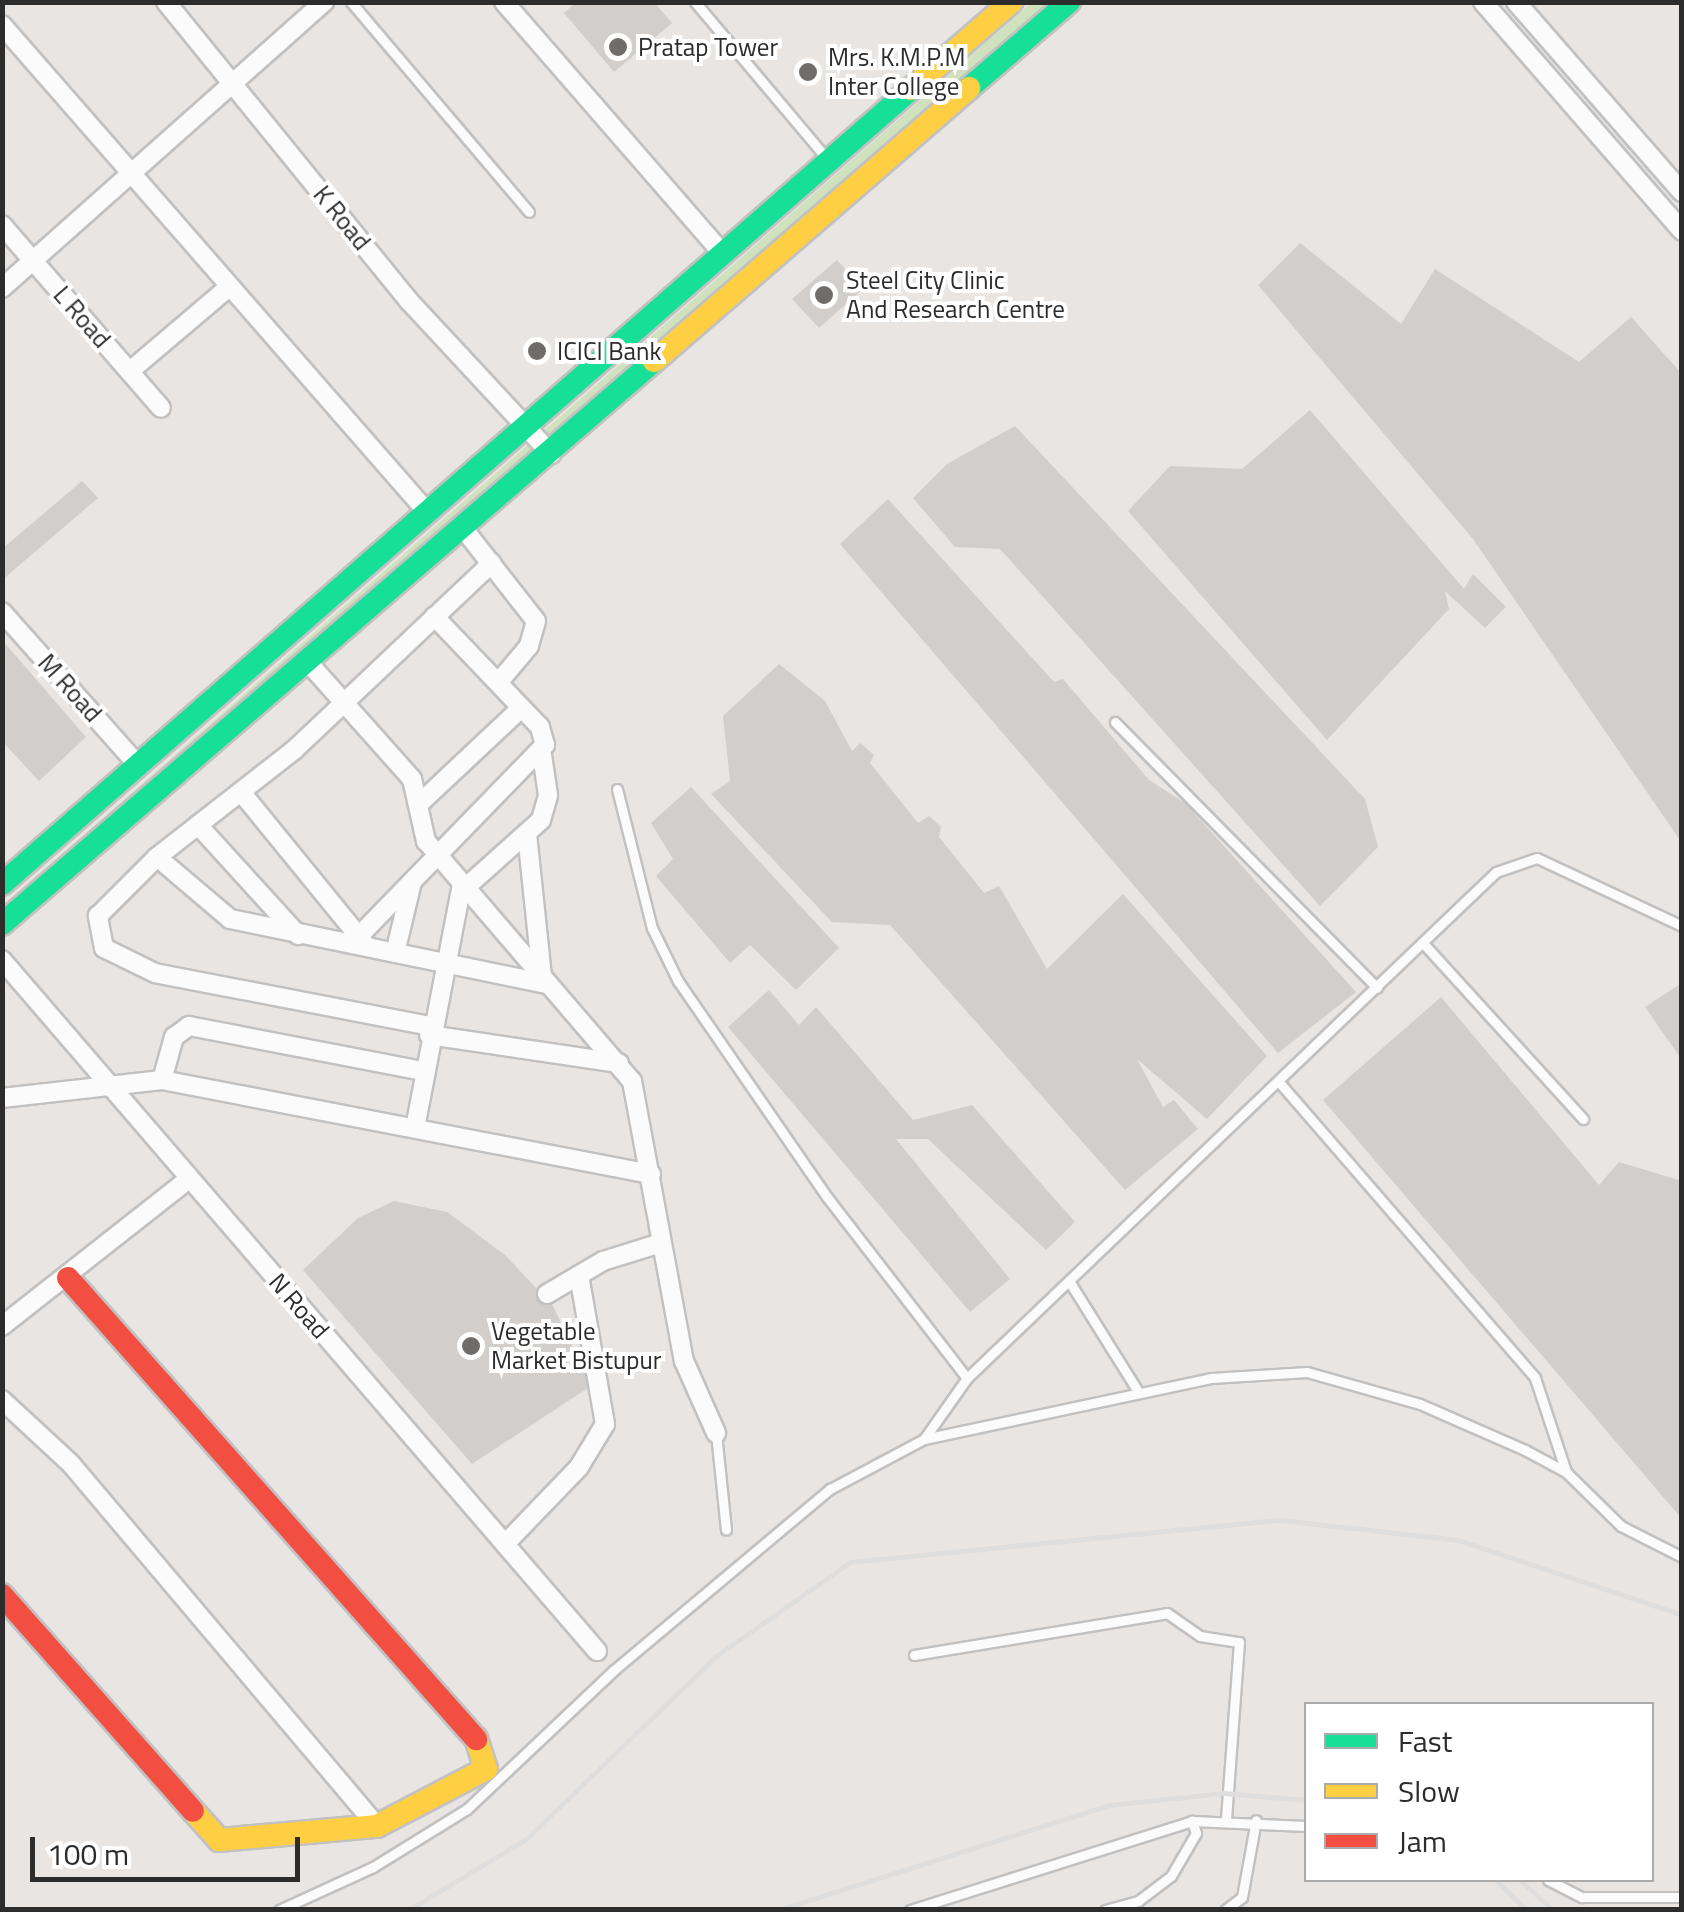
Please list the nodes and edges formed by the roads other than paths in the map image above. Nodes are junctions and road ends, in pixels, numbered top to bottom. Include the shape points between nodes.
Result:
1 (166, 2) edge
2 (324, 2) edge
3 (351, 2) edge
4 (695, 2) edge
5 (1011, 2) edge
6 (1069, 2) edge
7 (1483, 2) edge
8 (1516, 2) edge
9 (507, 3) edge
10 (2, 26) edge
11 (232, 82) junction
12 (830, 163) junction
13 (131, 171) junction
14 (1682, 192) edge
15 (529, 212) dead end
16 (2, 225) edge
17 (1682, 232) edge
18 (724, 255) junction
19 (33, 261) junction
20 (2, 288) edge
21 (228, 288) junction
22 (130, 371) junction
23 (161, 408) dead end
24 (528, 424) junction
25 (551, 454) junction
26 (428, 513) junction
27 (463, 528) junction
28 (492, 562) junction
29 (2, 612) edge
30 (434, 616) junction
31 (306, 660) junction
32 (498, 683) junction
33 (341, 699) junction
34 (522, 708) junction
35 (1115, 722) dead end
36 (542, 755) junction
37 (137, 764) junction
38 (617, 789) dead end
39 (241, 792) junction
40 (420, 803) junction
41 (198, 826) junction
42 (527, 834) junction
43 (436, 855) junction
44 (157, 858) junction
45 (412, 882) junction
46 (2, 884) edge
47 (463, 887) junction
48 (2, 924) edge
49 (1682, 926) edge
50 (298, 935) junction
51 (364, 942) junction
52 (1423, 943) junction
53 (395, 953) junction
54 (2, 960) edge
55 (443, 962) junction
56 (546, 980) junction
57 (1377, 988) junction
58 (429, 1031) junction
59 (619, 1063) junction
60 (423, 1071) junction
61 (162, 1080) junction
62 (1279, 1082) junction
63 (107, 1087) junction
64 (2, 1098) edge
65 (1583, 1119) dead end
66 (415, 1128) junction
67 (651, 1174) junction
68 (189, 1179) junction
69 (661, 1243) junction
70 (579, 1275) junction
71 (68, 1278) junction
72 (1070, 1281) junction
73 (547, 1294) dead end
74 (2, 1326) edge
75 (967, 1378) junction
76 (1139, 1393) junction
77 (2, 1400) edge
78 (716, 1434) joint
79 (924, 1439) junction
80 (1566, 1472) junction
81 (726, 1529) dead end
82 (505, 1544) junction
83 (1682, 1557) edge
84 (2, 1594) edge
85 (598, 1651) dead end
86 (914, 1655) dead end
87 (1256, 1820) junction
88 (1192, 1821) junction
89 (1226, 1821) junction
90 (377, 1826) junction
91 (1304, 1826) edge
92 (1552, 1882) edge
93 (1582, 1897) junction
94 (1682, 1897) edge
95 (279, 1910) edge
96 (910, 1910) edge
97 (1105, 1910) edge
98 (1225, 1910) edge
99 (1574, 1910) edge

1 - 11 street, K Road
2 - 11 street
3 - 15 lane
4 - 12 lane
5 - 12 street
6 - 25 street
7 - 17 street
8 - 14 street
9 - 18 street
10 - 13 street
11 - 13 street
11 - 24 street, K Road via 409,301
12 - 18 street
13 - 19 street
13 - 21 street
16 - 19 street, L Road
18 - 24 street
19 - 20 street
19 - 22 street, L Road
21 - 22 street
21 - 26 street
22 - 23 street, L Road
24 - 25 street, K Road
24 - 26 street
25 - 27 street
26 - 37 street
27 - 28 street
27 - 31 street
28 - 30 street
28 - 32 street via 536,620 529,646
29 - 37 street, M Road
30 - 32 street
30 - 33 street
31 - 33 street
31 - 48 street
32 - 34 street
33 - 39 street
33 - 40 street via 412,779
34 - 36 street via 544,736
34 - 40 street
35 - 57 lane
36 - 42 street via 546,808
36 - 43 street
37 - 46 street
38 - 75 lane via 652,928 678,981 827,1197
39 - 41 street
39 - 51 street
40 - 43 street via 426,841
41 - 44 street
41 - 50 street
42 - 47 street
42 - 56 street
43 - 45 street
43 - 47 street
44 - 50 street via 230,919
44 - 58 street via 98,916 96,934 120,961
45 - 51 street
45 - 53 street
47 - 55 street
47 - 56 street
49 - 52 lane via 1537,858 1496,872
50 - 51 street
51 - 53 street
52 - 57 lane
52 - 65 lane
53 - 55 street
54 - 63 street, N Road
55 - 56 street
55 - 58 street
56 - 59 street
57 - 62 lane
58 - 59 street
58 - 60 street
59 - 67 street via 640,1100
60 - 61 street via 189,1026 174,1037
60 - 66 street
61 - 63 street
61 - 66 street
62 - 72 lane
62 - 80 lane via 1536,1378
63 - 64 street
63 - 68 street, N Road
66 - 67 street
67 - 69 street
68 - 71 street
68 - 82 street, N Road
69 - 70 street
69 - 78 street via 684,1361
70 - 73 street
70 - 82 street via 605,1424 579,1467
71 - 74 street
71 - 90 street via 481,1746 486,1769
72 - 75 lane
72 - 76 lane
75 - 79 lane
76 - 79 lane
76 - 80 lane via 1226,1376 1307,1372 1420,1404
77 - 90 street via 71,1464
78 - 81 lane
79 - 95 lane via 872,1460 816,1500 614,1670 467,1810 373,1867
80 - 83 lane via 1621,1526
82 - 85 street, N Road
84 - 90 street via 219,1840
86 - 89 lane via 1167,1613 1200,1636 1239,1642
87 - 89 lane
87 - 91 lane
87 - 98 lane via 1242,1897
88 - 89 lane
88 - 96 lane
88 - 97 lane via 1196,1833 1171,1876 1138,1901
92 - 93 lane
93 - 94 lane
93 - 99 lane

